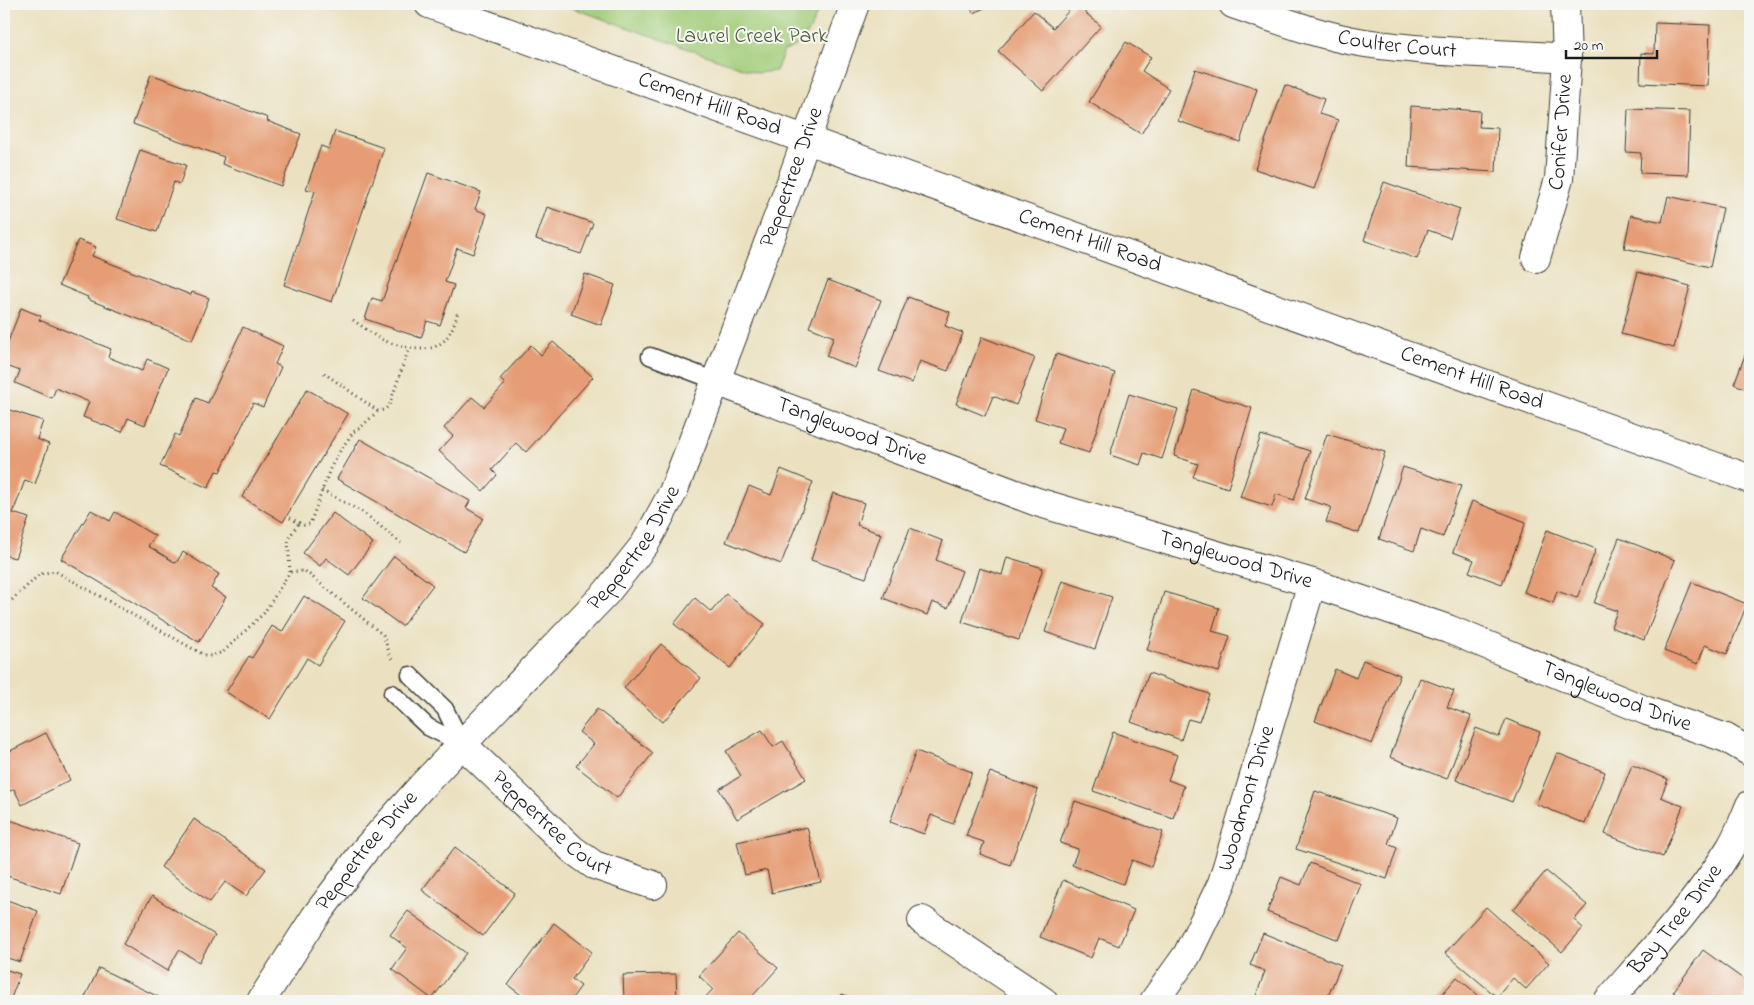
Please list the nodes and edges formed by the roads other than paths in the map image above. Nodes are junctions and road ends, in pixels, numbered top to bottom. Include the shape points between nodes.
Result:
1 (429, 4) edge
2 (855, 4) edge
3 (1233, 4) edge
4 (1565, 4) edge
5 (1567, 58) junction
6 (806, 139) junction
7 (1536, 258) dead end
8 (650, 356) dead end
9 (716, 381) junction
10 (1750, 478) edge
11 (1312, 583) junction
12 (410, 676) dead end
13 (392, 693) dead end
14 (462, 744) junction
15 (1750, 752) edge
16 (1750, 805) edge
17 (653, 885) dead end
18 (922, 920) dead end
19 (261, 1001) edge
20 (1044, 1001) edge
21 (1154, 1001) edge
22 (1608, 1001) edge

1 - 6 street, Cement Hill Road
2 - 6 street, Peppertree Drive
3 - 5 street, Coulter Court via 1296,26 1363,43 1435,52
4 - 5 street, Conifer Drive
5 - 7 street, Conifer Drive via 1559,178
6 - 9 street, Peppertree Drive
6 - 10 street, Cement Hill Road
8 - 9 lane
9 - 11 street, Tanglewood Drive via 1037,502
9 - 14 street, Peppertree Drive via 673,492 645,544 606,593
11 - 15 street, Tanglewood Drive via 1448,629 1647,711 1726,738
11 - 21 street, Woodmont Drive via 1222,883 1187,955
12 - 14 lane via 445,709
13 - 14 lane via 428,727
14 - 17 street, Peppertree Court via 573,850 594,865
14 - 19 street, Peppertree Drive via 365,850 315,917
16 - 22 street, Bay Tree Drive via 1730,848 1705,886
18 - 20 street

